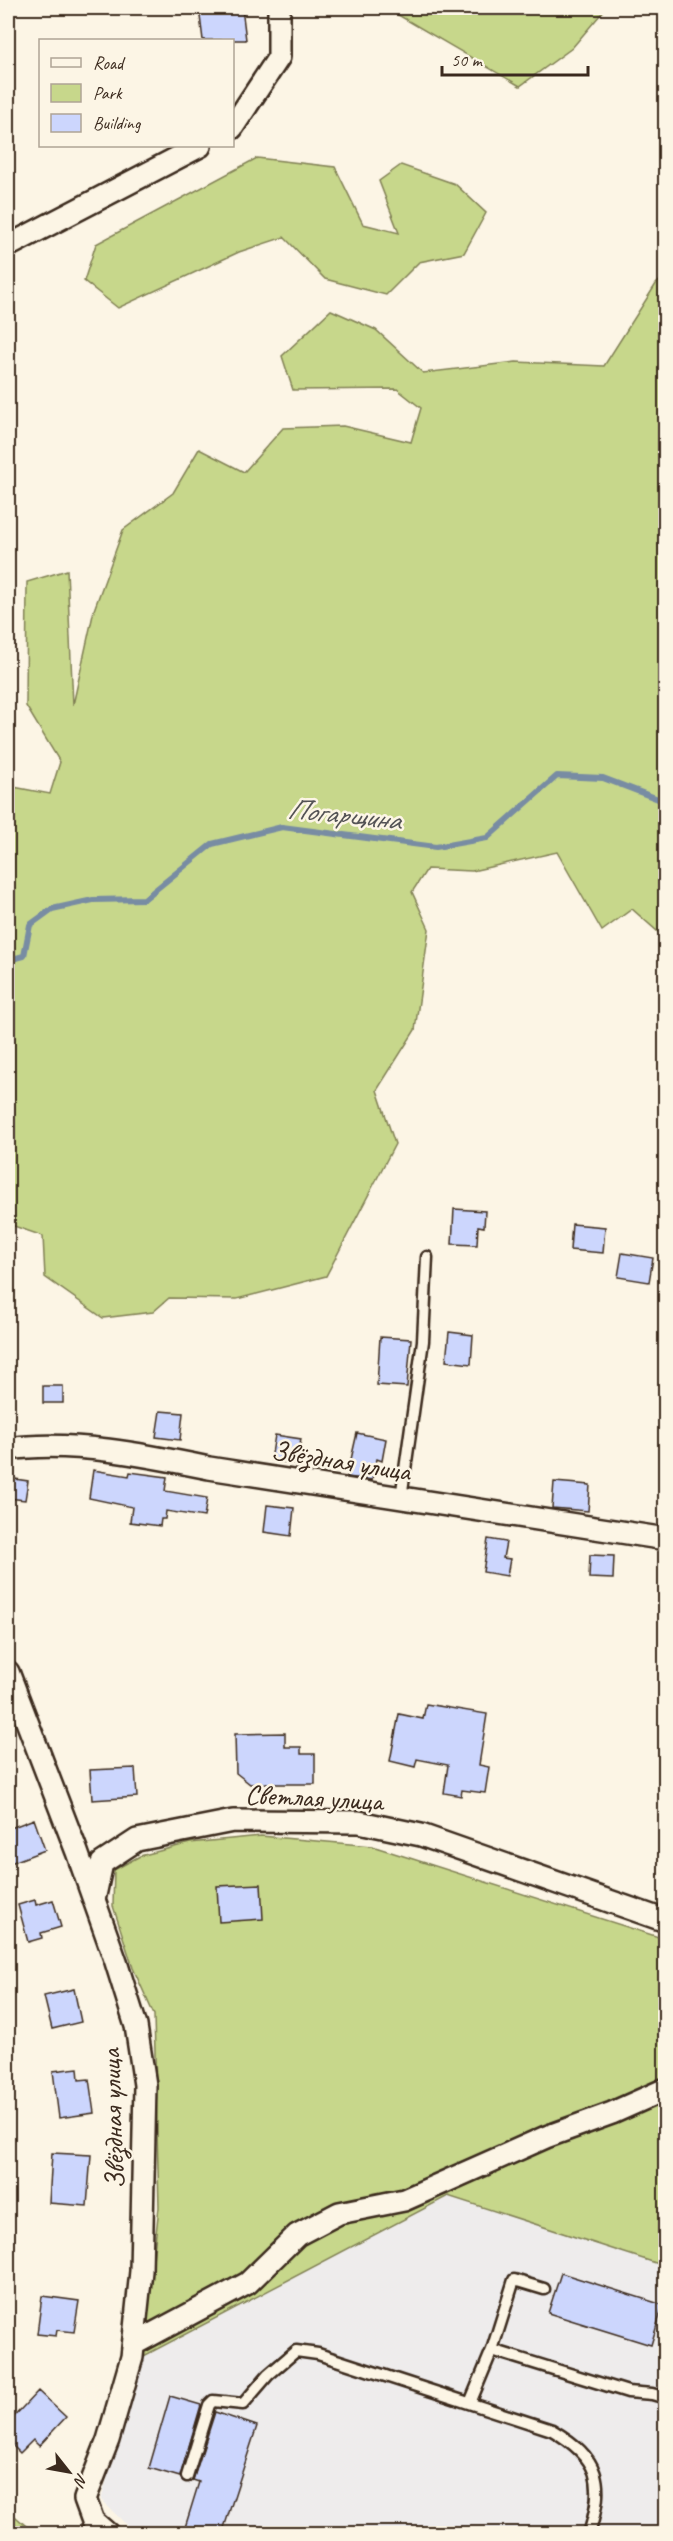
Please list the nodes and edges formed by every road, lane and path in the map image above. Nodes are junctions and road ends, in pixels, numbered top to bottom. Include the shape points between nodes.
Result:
1 (279, 8) edge
2 (234, 125) edge
3 (198, 147) edge
4 (8, 246) edge
5 (428, 1257) dead end
6 (8, 1449) edge
7 (401, 1498) junction
8 (666, 1539) edge
9 (8, 1672) edge
10 (94, 1902) junction
11 (666, 1921) edge
12 (666, 2089) edge
13 (544, 2289) dead end
14 (134, 2344) junction
15 (492, 2350) junction
16 (666, 2398) edge
17 (470, 2403) junction
18 (187, 2476) dead end
19 (108, 2534) edge
20 (589, 2534) edge

1 - 2 street via 279,57
3 - 4 street
5 - 7 lane via 423,1341
6 - 7 street, Звёздная улица via 73,1448 151,1456
7 - 8 street, Звёздная улица
9 - 10 street, Звёздная улица
10 - 11 street, Светлая улица via 102,1863 137,1840 233,1821 359,1822 421,1835
10 - 14 street, Звёздная улица via 136,2026 145,2085 141,2271
12 - 14 street via 404,2200 339,2213 297,2235 248,2283
13 - 15 lane via 514,2280
14 - 19 street, Звёздная улица via 108,2440 85,2499 93,2521
15 - 16 lane via 628,2392
15 - 17 lane
17 - 18 lane via 318,2354 296,2351 243,2404 213,2401 209,2405
17 - 20 lane via 552,2430 588,2457 597,2478 598,2501

